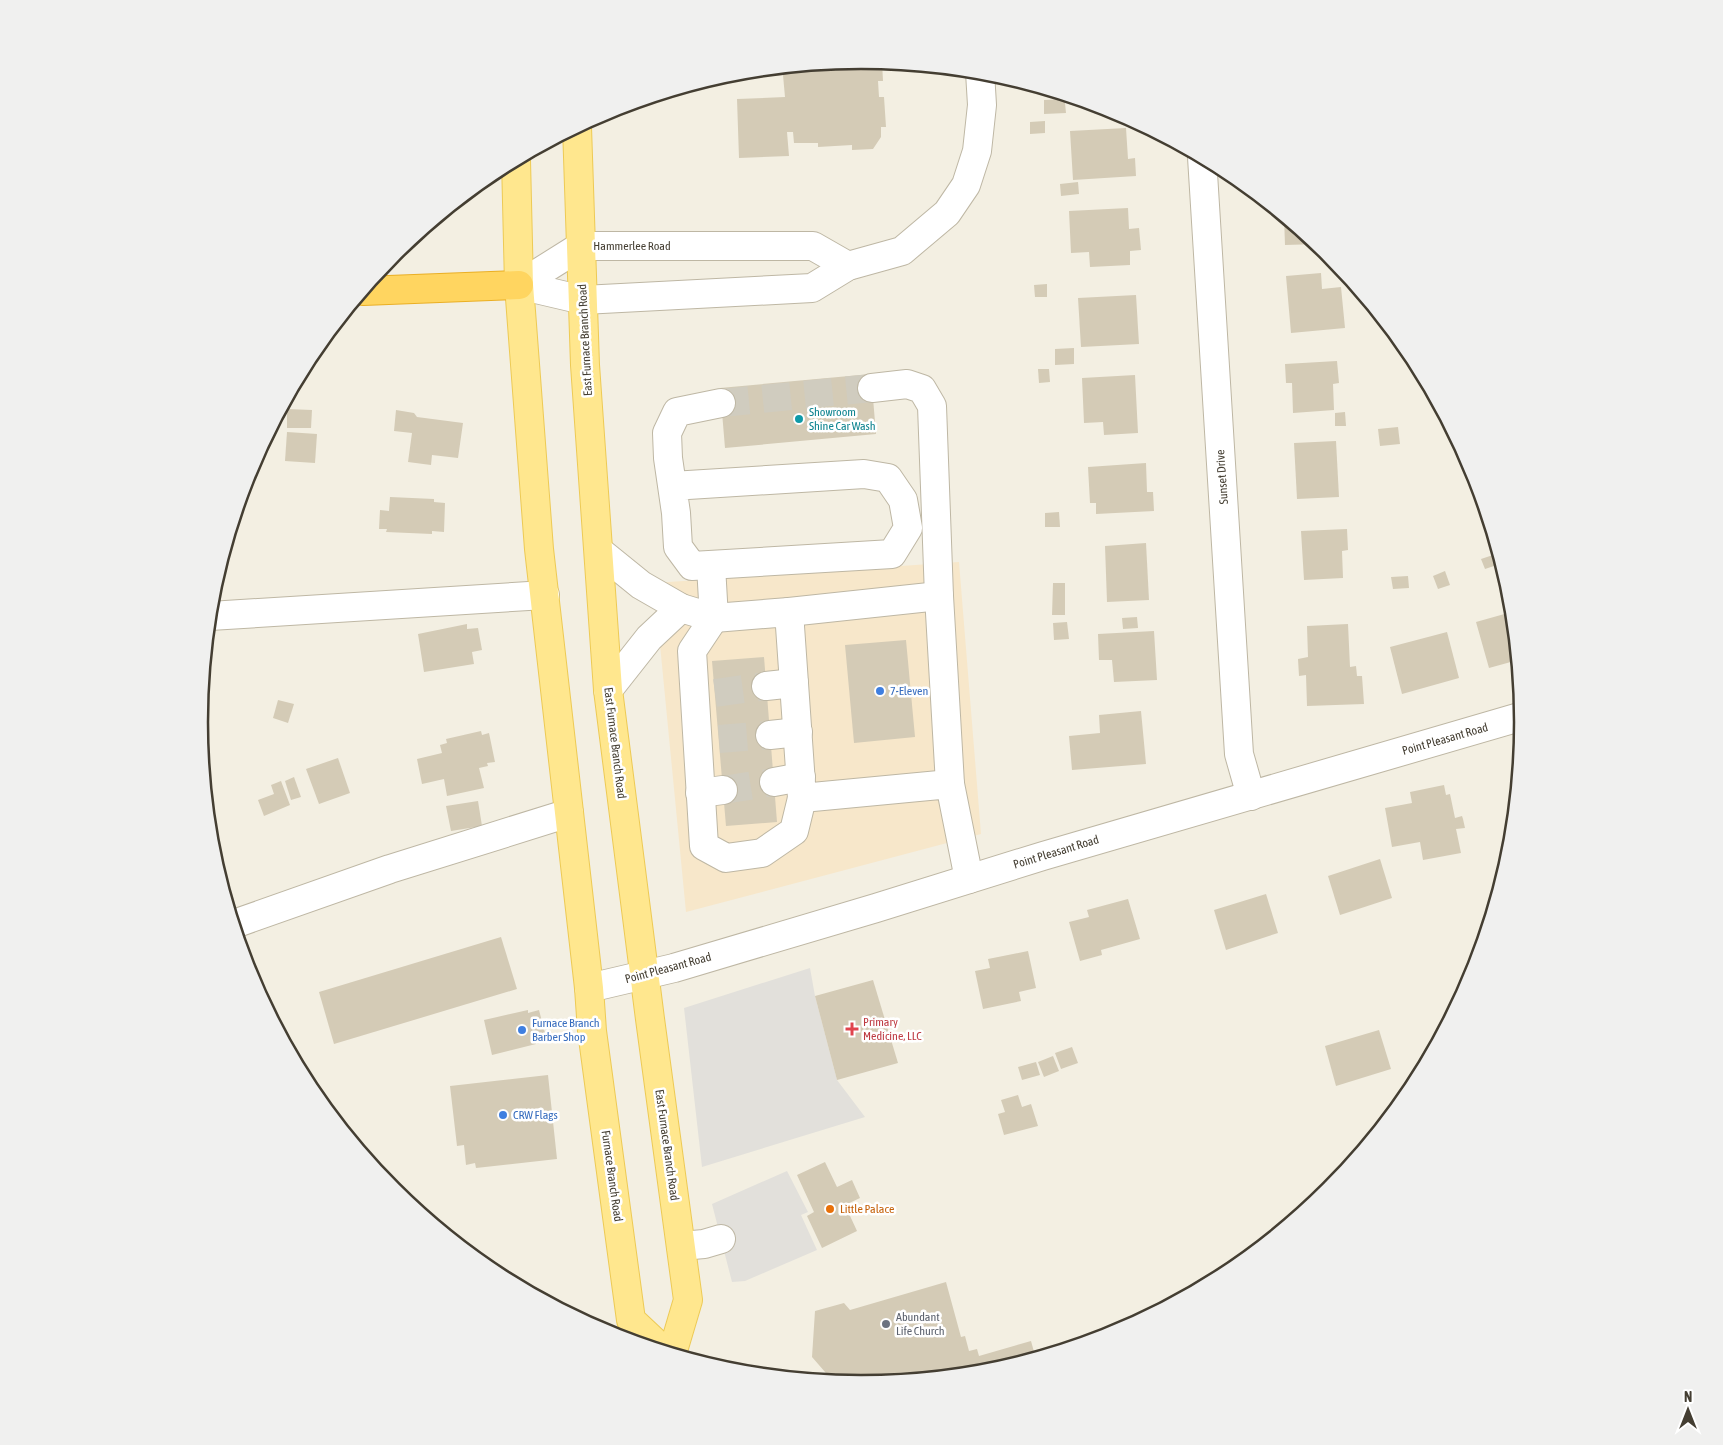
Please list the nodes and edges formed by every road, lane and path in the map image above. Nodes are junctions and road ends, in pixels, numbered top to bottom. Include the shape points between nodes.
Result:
1 (980, 80) edge
2 (577, 134) edge
3 (1202, 165) edge
4 (516, 168) edge
5 (581, 246) junction
6 (848, 266) junction
7 (519, 285) junction
8 (370, 291) edge
9 (583, 300) junction
10 (872, 388) tunnel mouth
11 (721, 403) tunnel mouth
12 (672, 486) junction
13 (599, 551) junction
14 (711, 566) junction
15 (545, 595) junction
16 (939, 596) junction
17 (681, 608) junction
18 (789, 612) junction
19 (217, 616) edge
20 (714, 618) junction
21 (794, 682) junction
22 (766, 686) tunnel mouth
23 (608, 690) junction
24 (1515, 718) edge
25 (798, 732) junction
26 (770, 734) tunnel mouth
27 (774, 782) tunnel mouth
28 (950, 784) junction
29 (802, 787) junction
30 (1251, 796) junction
31 (569, 813) junction
32 (969, 879) junction
33 (239, 922) edge
34 (645, 974) junction
35 (589, 988) junction
36 (721, 1239) dead end
37 (681, 1246) junction
38 (655, 1343) edge
39 (674, 1349) edge

1 - 6 street via 982,105 977,151 966,185 947,213 902,251
2 - 5 main road, East Furnace Branch Road
3 - 30 street, Sunset Drive via 1239,754
4 - 7 main road
5 - 6 street, Hammerlee Road via 813,246
5 - 7 street, Hammerlee Road
5 - 9 main road, East Furnace Branch Road
6 - 9 street via 812,288
7 - 8 highway
7 - 9 street
7 - 15 main road
9 - 13 main road, East Furnace Branch Road
10 - 16 street via 907,384 922,389 932,406
11 - 12 street via 677,412 667,433
12 - 14 street via 678,546 692,566
12 - 14 street via 864,474 888,478 903,500 908,528 892,554
13 - 17 street via 641,585
13 - 23 main road, East Furnace Branch Road
14 - 20 street
15 - 19 street
15 - 31 main road
16 - 18 street
16 - 28 street
17 - 20 street
17 - 23 street via 648,638
18 - 20 street
18 - 21 street
20 - 29 street via 692,651 705,694 712,792 704,846 726,858 762,853 794,831
21 - 22 street
21 - 25 street
23 - 34 main road, East Furnace Branch Road
24 - 30 street, Point Pleasant Road
25 - 26 street
25 - 29 street
27 - 29 street
28 - 29 street
28 - 32 street
30 - 32 street, Point Pleasant Road
31 - 33 street via 390,868
31 - 35 main road
32 - 34 street, Point Pleasant Road
34 - 35 street, Point Pleasant Road
34 - 37 main road, East Furnace Branch Road
35 - 38 main road, Furnace Branch Road via 631,1320
36 - 37 street
37 - 39 main road, East Furnace Branch Road via 688,1300

